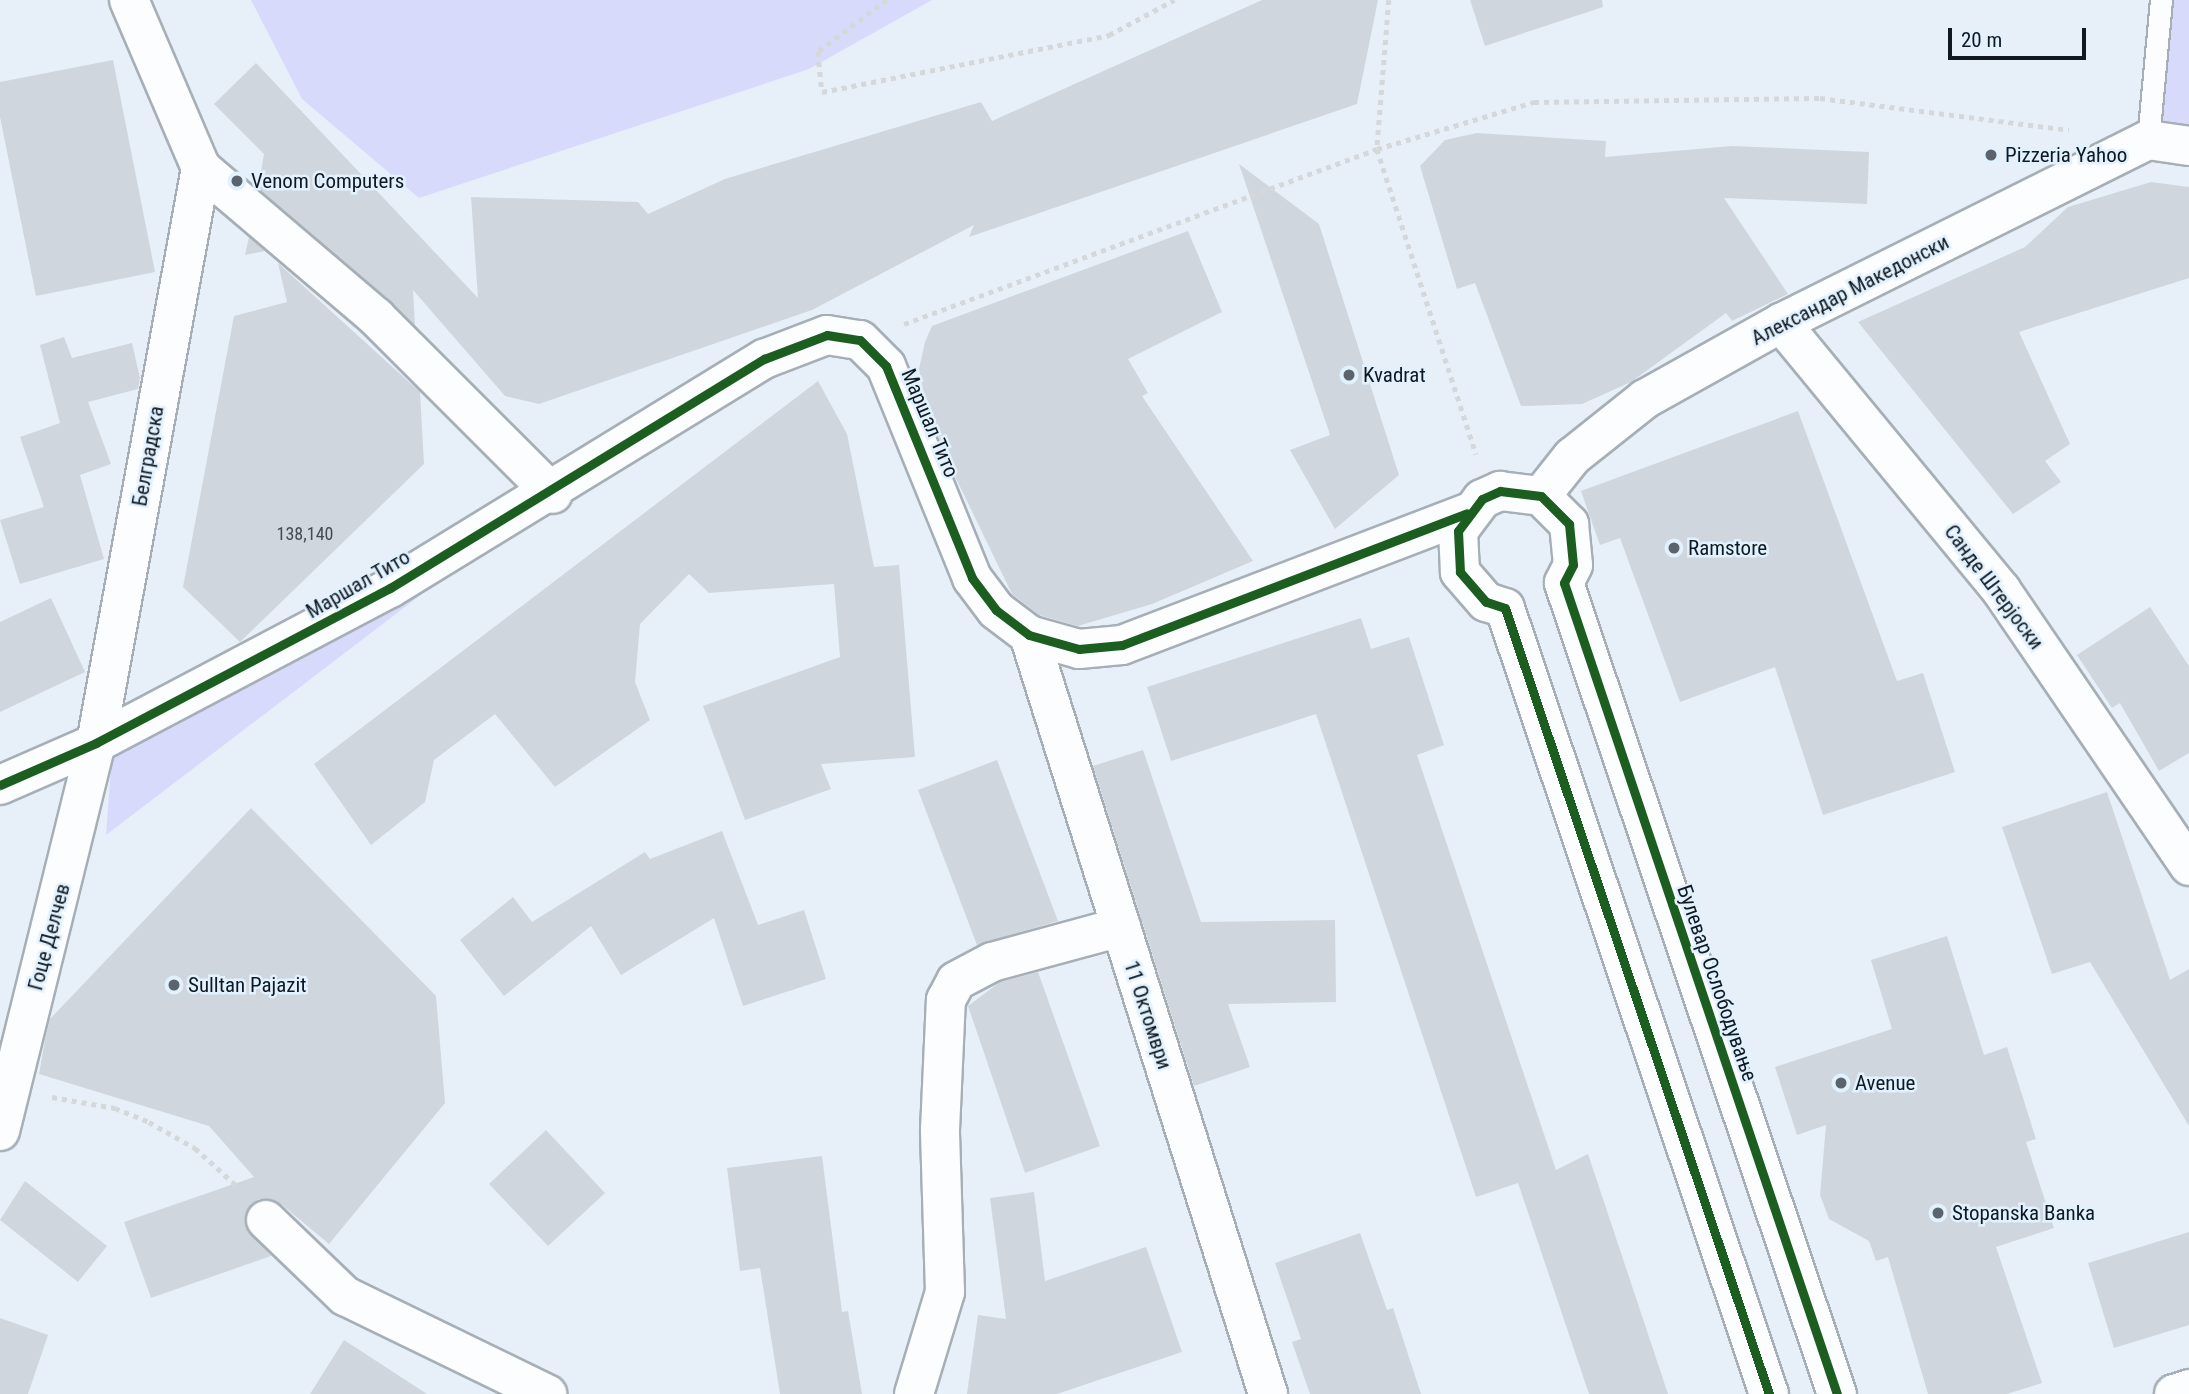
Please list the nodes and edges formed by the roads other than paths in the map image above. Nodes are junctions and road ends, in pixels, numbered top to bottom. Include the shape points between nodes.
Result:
1 (129, 0) edge
2 (2161, 0) edge
3 (2148, 140) junction
4 (2189, 146) edge
5 (201, 168) junction
6 (1780, 323) junction
7 (553, 494) junction
8 (1541, 496) junction
9 (1467, 513) junction
10 (1029, 635) junction
11 (96, 743) junction
12 (0, 785) edge
13 (2189, 866) edge
14 (1121, 927) junction
15 (0, 1131) edge
16 (266, 1220) road end
17 (2189, 1389) edge
18 (547, 1394) edge
19 (914, 1394) edge
20 (1268, 1394) edge
21 (1769, 1394) edge
22 (1836, 1394) edge
23 (2174, 1394) edge

1 - 5 street
2 - 3 lane
3 - 4 street
3 - 6 street, Александар Македонски
5 - 7 street via 376,317
5 - 11 street, Белградска
6 - 8 street, Александар Македонски via 1645,399 1572,457
6 - 13 street, Санде Штерјоски via 2001,590
7 - 10 street, Маршал Тито via 764,359 827,335 860,340 887,366 904,397 972,578 996,610
7 - 11 street, Маршал Тито via 390,588
8 - 9 street, Маршал Тито via 1500,491
8 - 22 street, Булевар Ослободување via 1569,524 1573,565 1564,583
9 - 10 street, Маршал Тито via 1122,645 1079,649
9 - 21 street via 1458,531 1460,572 1486,602 1506,608
10 - 14 street, 11 Октомври
11 - 12 street, Маршал Тито
11 - 15 street, Гоце Делчев
14 - 19 street via 983,965 956,981 946,1000 940,1130 945,1292
14 - 20 street, 11 Октомври
16 - 18 street via 345,1296
17 - 23 street

